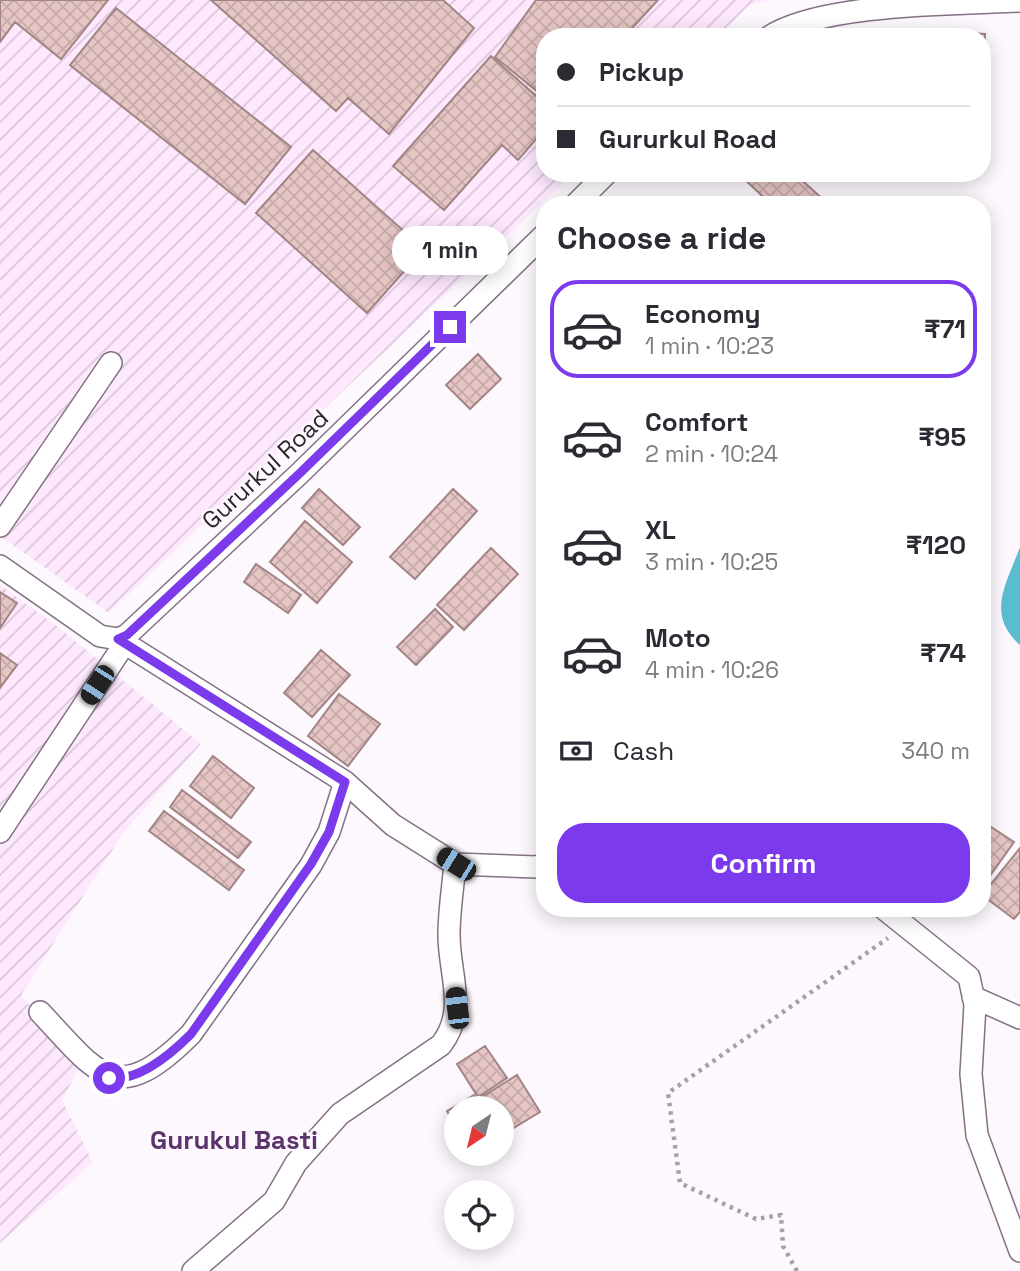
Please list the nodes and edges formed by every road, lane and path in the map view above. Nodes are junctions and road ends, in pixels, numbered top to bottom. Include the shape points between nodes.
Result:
1 (1020, 1) edge
2 (874, 5) edge
3 (787, 28) edge
4 (598, 182) edge
5 (584, 196) edge
6 (536, 243) edge
7 (111, 363) dead end
8 (0, 526) edge
9 (0, 566) edge
10 (122, 641) junction
11 (345, 782) junction
12 (0, 832) edge
13 (456, 864) junction
14 (536, 867) edge
15 (895, 917) edge
16 (906, 925) junction
17 (973, 997) junction
18 (40, 1013) dead end
19 (1020, 1018) edge
20 (1020, 1251) edge
21 (193, 1271) edge
22 (797, 1271) edge

1 - 2 street
2 - 3 street
4 - 5 street
6 - 10 street, Gururkul Road
7 - 8 street
9 - 10 street via 100,636
10 - 11 street
10 - 12 street, Gururkul Road
11 - 13 street via 393,825
11 - 18 street via 329,832 311,864 191,1034 174,1051 133,1075 109,1078
13 - 14 street
13 - 21 street via 449,936 457,1008 452,1030 441,1045 340,1114 296,1163 274,1201
15 - 16 street
16 - 17 street via 962,969 969,977
16 - 22 path via 668,1093 680,1182 756,1219 781,1215 783,1246
17 - 19 street
17 - 20 street via 971,1074 977,1135

